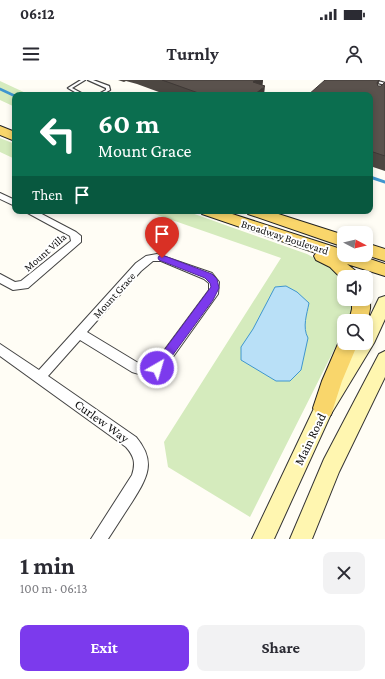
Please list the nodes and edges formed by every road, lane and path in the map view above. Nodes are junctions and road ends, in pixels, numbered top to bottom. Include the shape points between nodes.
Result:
1 (83, 80) edge
2 (90, 80) edge
3 (370, 80) edge
4 (384, 85) edge
5 (77, 92) edge
6 (103, 92) edge
7 (0, 118) edge
8 (12, 124) edge
9 (0, 130) edge
10 (12, 136) edge
11 (0, 196) edge
12 (12, 202) edge
13 (36, 214) edge
14 (216, 214) edge
15 (216, 214) edge
16 (262, 214) edge
17 (274, 214) edge
18 (337, 231) edge
19 (337, 239) edge
20 (373, 239) edge
21 (385, 240) edge
22 (373, 251) edge
23 (385, 255) edge
24 (344, 270) edge
25 (385, 270) edge
26 (0, 278) edge
27 (385, 302) edge
28 (373, 328) edge
29 (79, 333) junction
30 (0, 349) edge
31 (345, 350) edge
32 (361, 350) edge
33 (385, 359) edge
34 (40, 377) junction
35 (324, 408) junction
36 (99, 539) edge
37 (263, 539) edge
38 (301, 539) edge

1 - 5 lane via 70,88
2 - 6 lane via 109,88
3 - 4 lane
7 - 8 main road
9 - 10 main road
11 - 12 street
13 - 26 street, Mount Villa via 76,236 76,242 24,285 13,286
14 - 25 main road, Broadway Boulevard
15 - 24 main road via 326,258
16 - 19 main road, Broadway Boulevard
17 - 18 main road
20 - 21 main road
22 - 23 main road
27 - 28 main road, Main Road
29 - 29 street, Mount Grace via 142,263 151,258 162,258 208,276 215,284 214,291 161,364 152,370 136,368
29 - 34 street, Mount Grace
30 - 34 street, Curlew Way
31 - 35 main road
32 - 35 main road, Main Road
33 - 38 main road via 332,466
34 - 36 street, Curlew Way via 131,442 140,455 142,462 138,479
35 - 37 main road, Main Road

